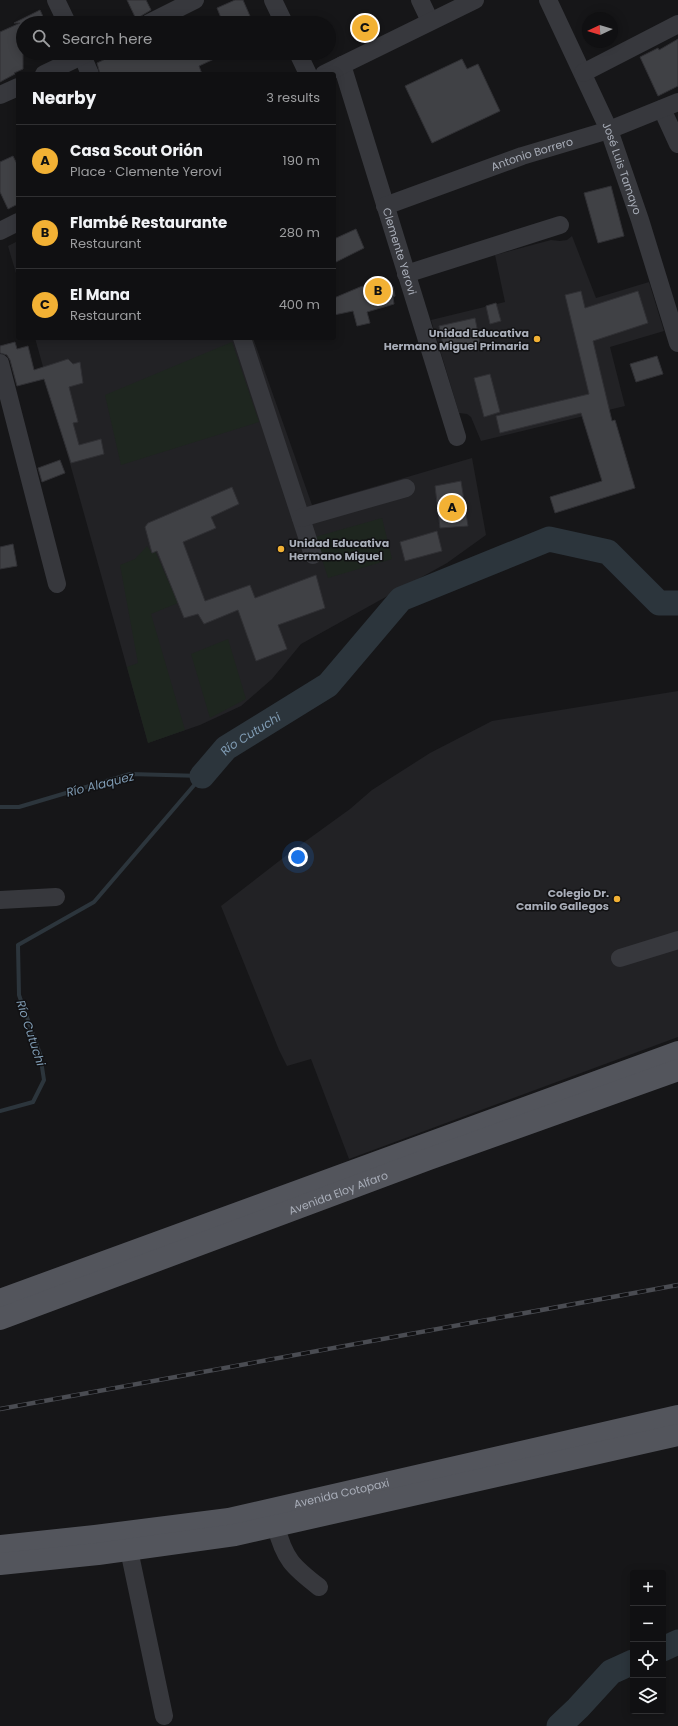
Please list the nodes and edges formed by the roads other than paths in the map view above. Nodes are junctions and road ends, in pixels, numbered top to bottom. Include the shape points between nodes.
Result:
1 (56, 0) edge
2 (195, 0) edge
3 (273, 0) edge
4 (420, 0) edge
5 (475, 0) edge
6 (548, 0) edge
7 (64, 16) edge
8 (162, 16) edge
9 (281, 16) edge
10 (430, 21) junction
11 (678, 24) edge
12 (71, 60) edge
13 (85, 60) edge
14 (301, 60) edge
15 (342, 65) junction
16 (48, 72) edge
17 (89, 72) edge
18 (307, 72) edge
19 (328, 72) edge
20 (583, 73) junction
21 (16, 88) edge
22 (0, 95) edge
23 (678, 102) edge
24 (662, 110) junction
25 (609, 130) junction
26 (678, 144) edge
27 (385, 206) junction
28 (16, 223) edge
29 (560, 225) dead end
30 (0, 231) edge
31 (406, 274) junction
32 (674, 315) edge
33 (243, 340) edge
34 (678, 343) edge
35 (0, 363) edge
36 (457, 437) dead end
37 (406, 488) dead end
38 (301, 518) junction
39 (313, 555) dead end
40 (57, 584) dead end
41 (56, 897) dead end
42 (0, 900) edge
43 (678, 940) edge
44 (620, 958) dead end
45 (678, 1052) edge
46 (678, 1070) edge
47 (0, 1300) edge
48 (0, 1319) edge
49 (678, 1416) edge
50 (678, 1435) edge
51 (276, 1526) junction
52 (0, 1546) edge
53 (129, 1550) junction
54 (0, 1564) edge
55 (319, 1587) dead end
56 (164, 1716) dead end

1 - 7 street
2 - 8 street
3 - 9 street
4 - 10 street
5 - 10 street
6 - 20 street, José Luis Tamayo
10 - 15 street
11 - 20 street
12 - 16 street
13 - 17 street
14 - 18 street
15 - 19 street
15 - 27 street, Clemente Yerovi
20 - 25 street, José Luis Tamayo
21 - 22 street
23 - 24 street, Antonio Borrero
24 - 25 street, Antonio Borrero
24 - 26 street
25 - 27 street, Antonio Borrero via 522,156
25 - 32 street, José Luis Tamayo
27 - 31 street, Clemente Yerovi
28 - 30 street
29 - 31 street
31 - 36 street, Clemente Yerovi
32 - 34 street, José Luis Tamayo
33 - 38 street
35 - 40 street
37 - 38 street
38 - 39 street
41 - 42 street
43 - 44 street
45 - 47 main road, Avenida Eloy Alfaro
46 - 48 main road, Avenida Eloy Alfaro
49 - 52 main road, Avenida Cotopaxi via 229,1519
50 - 51 main road, Avenida Cotopaxi
51 - 53 main road, Avenida Cotopaxi via 236,1535
51 - 55 street via 281,1547 297,1570
53 - 54 main road, Avenida Cotopaxi
53 - 56 street

